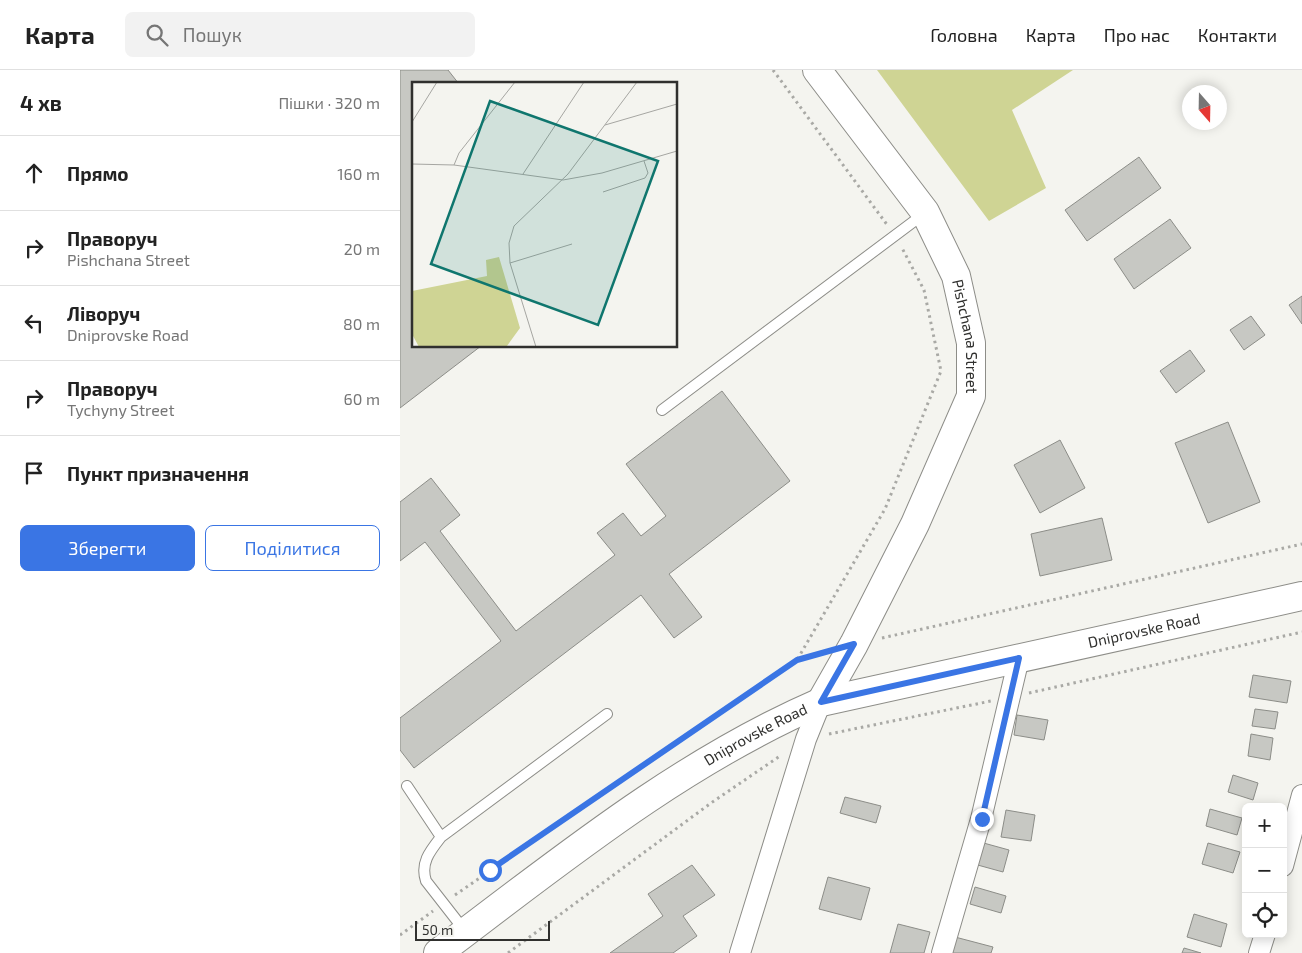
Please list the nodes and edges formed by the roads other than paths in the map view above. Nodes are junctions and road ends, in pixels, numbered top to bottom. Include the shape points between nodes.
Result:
1 (817, 70) edge
2 (926, 212) junction
3 (662, 410) dead end
4 (1302, 596) edge
5 (1019, 658) junction
6 (821, 702) junction
7 (607, 714) dead end
8 (407, 786) dead end
9 (1302, 796) edge
10 (441, 837) junction
11 (1287, 851) edge
12 (465, 932) junction
13 (1264, 938) edge
14 (438, 953) edge
15 (740, 953) edge
16 (942, 953) edge
17 (1259, 953) edge

1 - 2 street, Pishchana Street
2 - 3 lane
2 - 6 street, Pishchana Street via 956,276 964,307 971,343 971,396 915,524
4 - 5 street, Dniprovske Road
5 - 6 street, Dniprovske Road
5 - 16 street via 982,819
6 - 12 street, Dniprovske Road via 777,721 646,798
6 - 15 street via 806,739
7 - 10 lane
8 - 10 lane
9 - 11 street
10 - 12 lane via 424,862 423,872 442,904
12 - 14 street, Dniprovske Road
13 - 17 street

